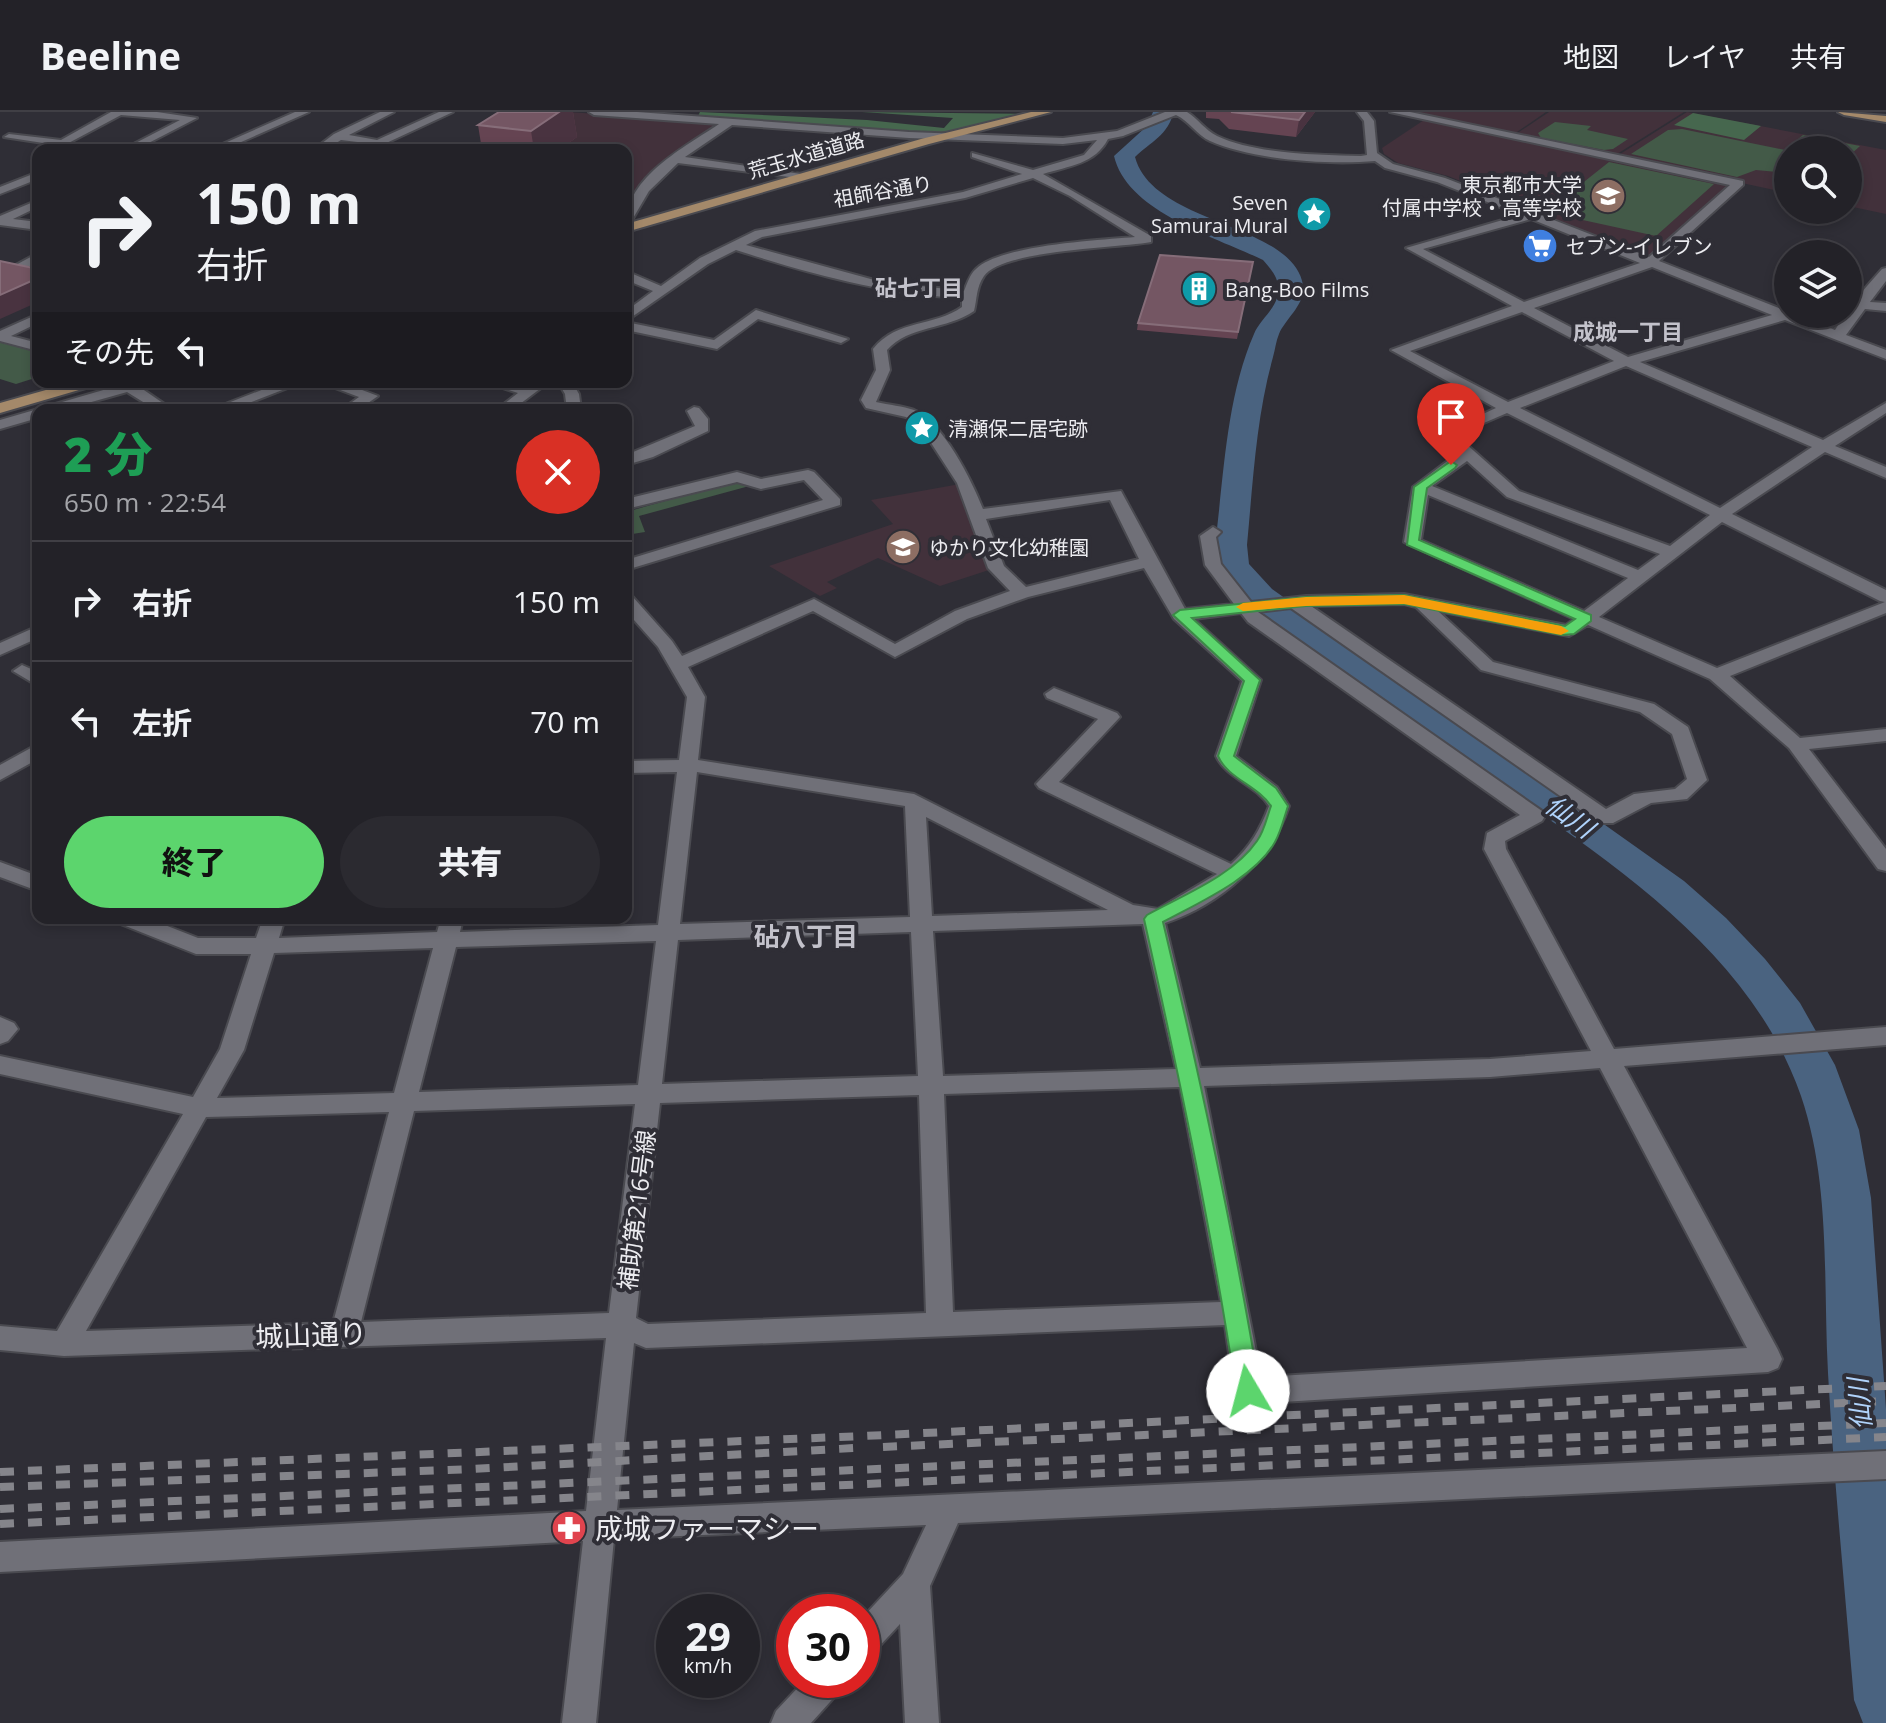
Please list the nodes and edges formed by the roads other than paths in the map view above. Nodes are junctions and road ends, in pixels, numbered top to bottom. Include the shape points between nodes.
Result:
1 (119, 112) edge
2 (304, 112) edge
3 (389, 112) edge
4 (448, 112) edge
5 (594, 112) edge
6 (1045, 112) edge
7 (1362, 112) edge
8 (1395, 112) edge
9 (1844, 112) edge
10 (1174, 113) edge
11 (1875, 114) edge
12 (1886, 119) edge
13 (731, 121) junction
14 (713, 133) junction
15 (338, 136) junction
16 (9, 137) dead end
17 (942, 137) junction
18 (1103, 139) junction
19 (139, 144) edge
20 (228, 144) edge
21 (327, 144) edge
22 (857, 144) dead end
23 (870, 146) dead end
24 (897, 149) junction
25 (976, 155) dead end
26 (1375, 158) junction
27 (676, 159) junction
28 (1357, 159) junction
29 (1362, 173) dead end
30 (1036, 175) junction
31 (801, 177) junction
32 (32, 178) edge
33 (0, 191) edge
34 (632, 205) edge
35 (32, 206) edge
36 (1530, 216) junction
37 (0, 221) edge
38 (32, 225) edge
39 (632, 226) edge
40 (734, 245) junction
41 (32, 260) edge
42 (1649, 264) junction
43 (3, 272) edge
44 (1886, 272) edge
45 (32, 277) edge
46 (632, 278) edge
47 (1881, 284) edge
48 (661, 290) junction
49 (969, 295) junction
50 (1862, 301) edge
51 (1862, 305) edge
52 (1886, 307) edge
53 (1521, 308) junction
54 (632, 309) edge
55 (1774, 313) edge
56 (1774, 319) edge
57 (32, 321) edge
58 (632, 327) edge
59 (1816, 328) edge
60 (1843, 328) edge
61 (1, 335) edge
62 (1838, 336) junction
63 (841, 339) dead end
64 (32, 345) edge
65 (1886, 355) edge
66 (1627, 362) junction
67 (70, 388) edge
68 (125, 388) edge
69 (143, 388) edge
70 (279, 388) edge
71 (345, 388) edge
72 (517, 388) edge
73 (533, 388) edge
74 (529, 391) junction
75 (68, 404) edge
76 (160, 404) edge
77 (234, 404) edge
78 (358, 404) edge
79 (511, 404) edge
80 (1506, 407) junction
81 (1886, 407) edge
82 (0, 408) edge
83 (694, 411) dead end
84 (32, 415) edge
85 (0, 425) edge
86 (1825, 447) junction
87 (1467, 453) junction
88 (632, 458) edge
89 (1886, 473) edge
90 (1421, 487) junction
91 (632, 503) edge
92 (1721, 514) junction
93 (978, 515) junction
94 (1213, 532) dead end
95 (1671, 552) junction
96 (1149, 562) junction
97 (632, 563) edge
98 (1640, 577) junction
99 (1022, 593) junction
100 (1886, 597) edge
101 (1423, 602) junction
102 (1290, 603) junction
103 (1250, 606) junction
104 (632, 607) edge
105 (1886, 607) edge
106 (1180, 615) junction
107 (1585, 618) junction
108 (32, 634) edge
109 (0, 650) edge
110 (679, 664) junction
111 (1717, 675) junction
112 (1054, 694) dead end
113 (1886, 735) edge
114 (1796, 744) junction
115 (19, 760) edge
116 (690, 765) junction
117 (632, 767) edge
118 (0, 774) edge
119 (915, 803) junction
120 (1885, 861) edge
121 (0, 869) edge
122 (1232, 873) junction
123 (32, 882) edge
124 (1153, 919) junction
125 (141, 924) edge
126 (272, 924) edge
127 (921, 926) junction
128 (449, 929) edge
129 (669, 933) junction
130 (264, 946) junction
131 (0, 1026) edge
132 (0, 1035) edge
133 (1886, 1036) edge
134 (1606, 1057) junction
135 (0, 1065) edge
136 (1190, 1078) junction
137 (931, 1084) junction
138 (650, 1093) junction
139 (404, 1103) junction
140 (199, 1108) junction
141 (1237, 1313) junction
142 (940, 1323) junction
143 (622, 1325) junction
144 (344, 1333) junction
145 (0, 1338) edge
146 (64, 1344) junction
147 (1886, 1465) edge
148 (948, 1511) junction
149 (599, 1527) junction
150 (0, 1557) edge
151 (914, 1585) junction
152 (880, 1622) edge
153 (811, 1698) edge
154 (579, 1723) edge
155 (788, 1723) edge
156 (922, 1723) edge

1 - 16 street via 63,143
1 - 19 street via 192,118
2 - 20 street
3 - 15 street
4 - 15 street via 378,143
5 - 13 street
6 - 17 main road, 荒玉水道道路
7 - 26 street via 1369,121
8 - 42 street via 1739,183
9 - 11 main road
10 - 18 street, 祖師谷通り
10 - 28 street via 1187,115 1207,135 1225,142
11 - 12 main road
13 - 14 street
13 - 17 street
14 - 22 street
14 - 27 street
15 - 21 street
17 - 18 street
17 - 24 main road, 荒玉水道道路
18 - 30 street, 祖師谷通り via 1088,157
23 - 24 street
24 - 31 main road, 荒玉水道道路
25 - 30 street
26 - 28 street
26 - 36 street
27 - 31 street
27 - 34 street via 657,171
28 - 29 street
30 - 40 street, 祖師谷通り via 965,195 774,229
30 - 49 street via 1147,239 1004,259 981,269
31 - 39 main road, 荒玉水道道路
32 - 33 street
35 - 37 street
36 - 42 street
36 - 53 street via 1412,248
37 - 38 street
40 - 48 street, 祖師谷通り
40 - 49 street via 855,282
41 - 43 street
42 - 53 street
42 - 55 street
43 - 45 street
44 - 47 street
46 - 48 street
47 - 50 street
48 - 54 street, 祖師谷通り
49 - 93 street via 969,308 947,322 889,336 880,349 883,370 868,400 911,414 928,426 965,483
51 - 52 street
53 - 66 street
53 - 80 street via 1398,350
56 - 66 street
57 - 61 street
58 - 63 street via 717,345 756,314
59 - 62 street
60 - 62 street
61 - 64 street
62 - 65 street
66 - 80 street
66 - 86 street
67 - 82 main road
68 - 75 street
69 - 76 street
70 - 77 street
71 - 78 street via 371,396
72 - 74 street
73 - 74 street
74 - 79 street
80 - 87 street via 1446,434
80 - 92 street
81 - 86 street
83 - 88 street via 703,428
84 - 85 street
86 - 89 street
86 - 92 street
87 - 90 street
87 - 95 street via 1513,494
90 - 98 street
90 - 107 street via 1412,542
91 - 97 street via 737,477 761,484 808,475 834,502
92 - 95 street
92 - 100 street
93 - 96 street via 1115,494
93 - 99 street via 996,568
94 - 103 street via 1208,536 1213,565
95 - 98 street
96 - 99 street
96 - 106 street
98 - 107 street
99 - 110 street via 961,615 895,652 814,604
101 - 102 street
101 - 102 street via 1487,666 1647,708 1681,731 1697,780 1680,795 1653,794 1606,818
101 - 107 street via 1562,631
102 - 103 street
103 - 106 street
103 - 134 street via 1254,618 1535,816 1494,838 1495,849
104 - 110 street
105 - 111 street
106 - 122 street via 1252,680 1226,756 1270,791 1279,806 1267,841
107 - 111 street
108 - 109 street
110 - 116 street, 補助第216号線 via 696,697
111 - 114 street
112 - 122 street via 1110,717 1046,784
113 - 114 street
114 - 120 street
115 - 118 street
116 - 117 street
116 - 119 street
116 - 129 street, 補助第216号線
119 - 124 street via 1125,910
119 - 127 street
121 - 123 street
122 - 124 street
124 - 127 street
124 - 136 street
125 - 130 street via 196,946
126 - 130 street
127 - 129 street
127 - 137 street
128 - 129 street
128 - 130 street
128 - 139 street
129 - 138 street, 補助第216号線
130 - 140 street via 232,1050
131 - 132 street via 6,1029
133 - 134 street
134 - 136 street via 1490,1068
134 - 141 street via 1768,1359 1250,1404
135 - 140 street
136 - 137 street
136 - 141 street
137 - 138 street
137 - 142 street
138 - 139 street
138 - 143 street, 補助第216号線
139 - 140 street
139 - 144 street
140 - 146 street
141 - 142 street, 城山通り
142 - 143 street, 城山通り via 646,1336
143 - 144 street, 城山通り
143 - 149 street, 補助第216号線
144 - 146 street, 城山通り
145 - 146 street, 城山通り
147 - 148 street
148 - 149 street
148 - 151 street
149 - 150 street
149 - 154 street, 補助第216号線
151 - 152 street
151 - 156 street
153 - 155 street

